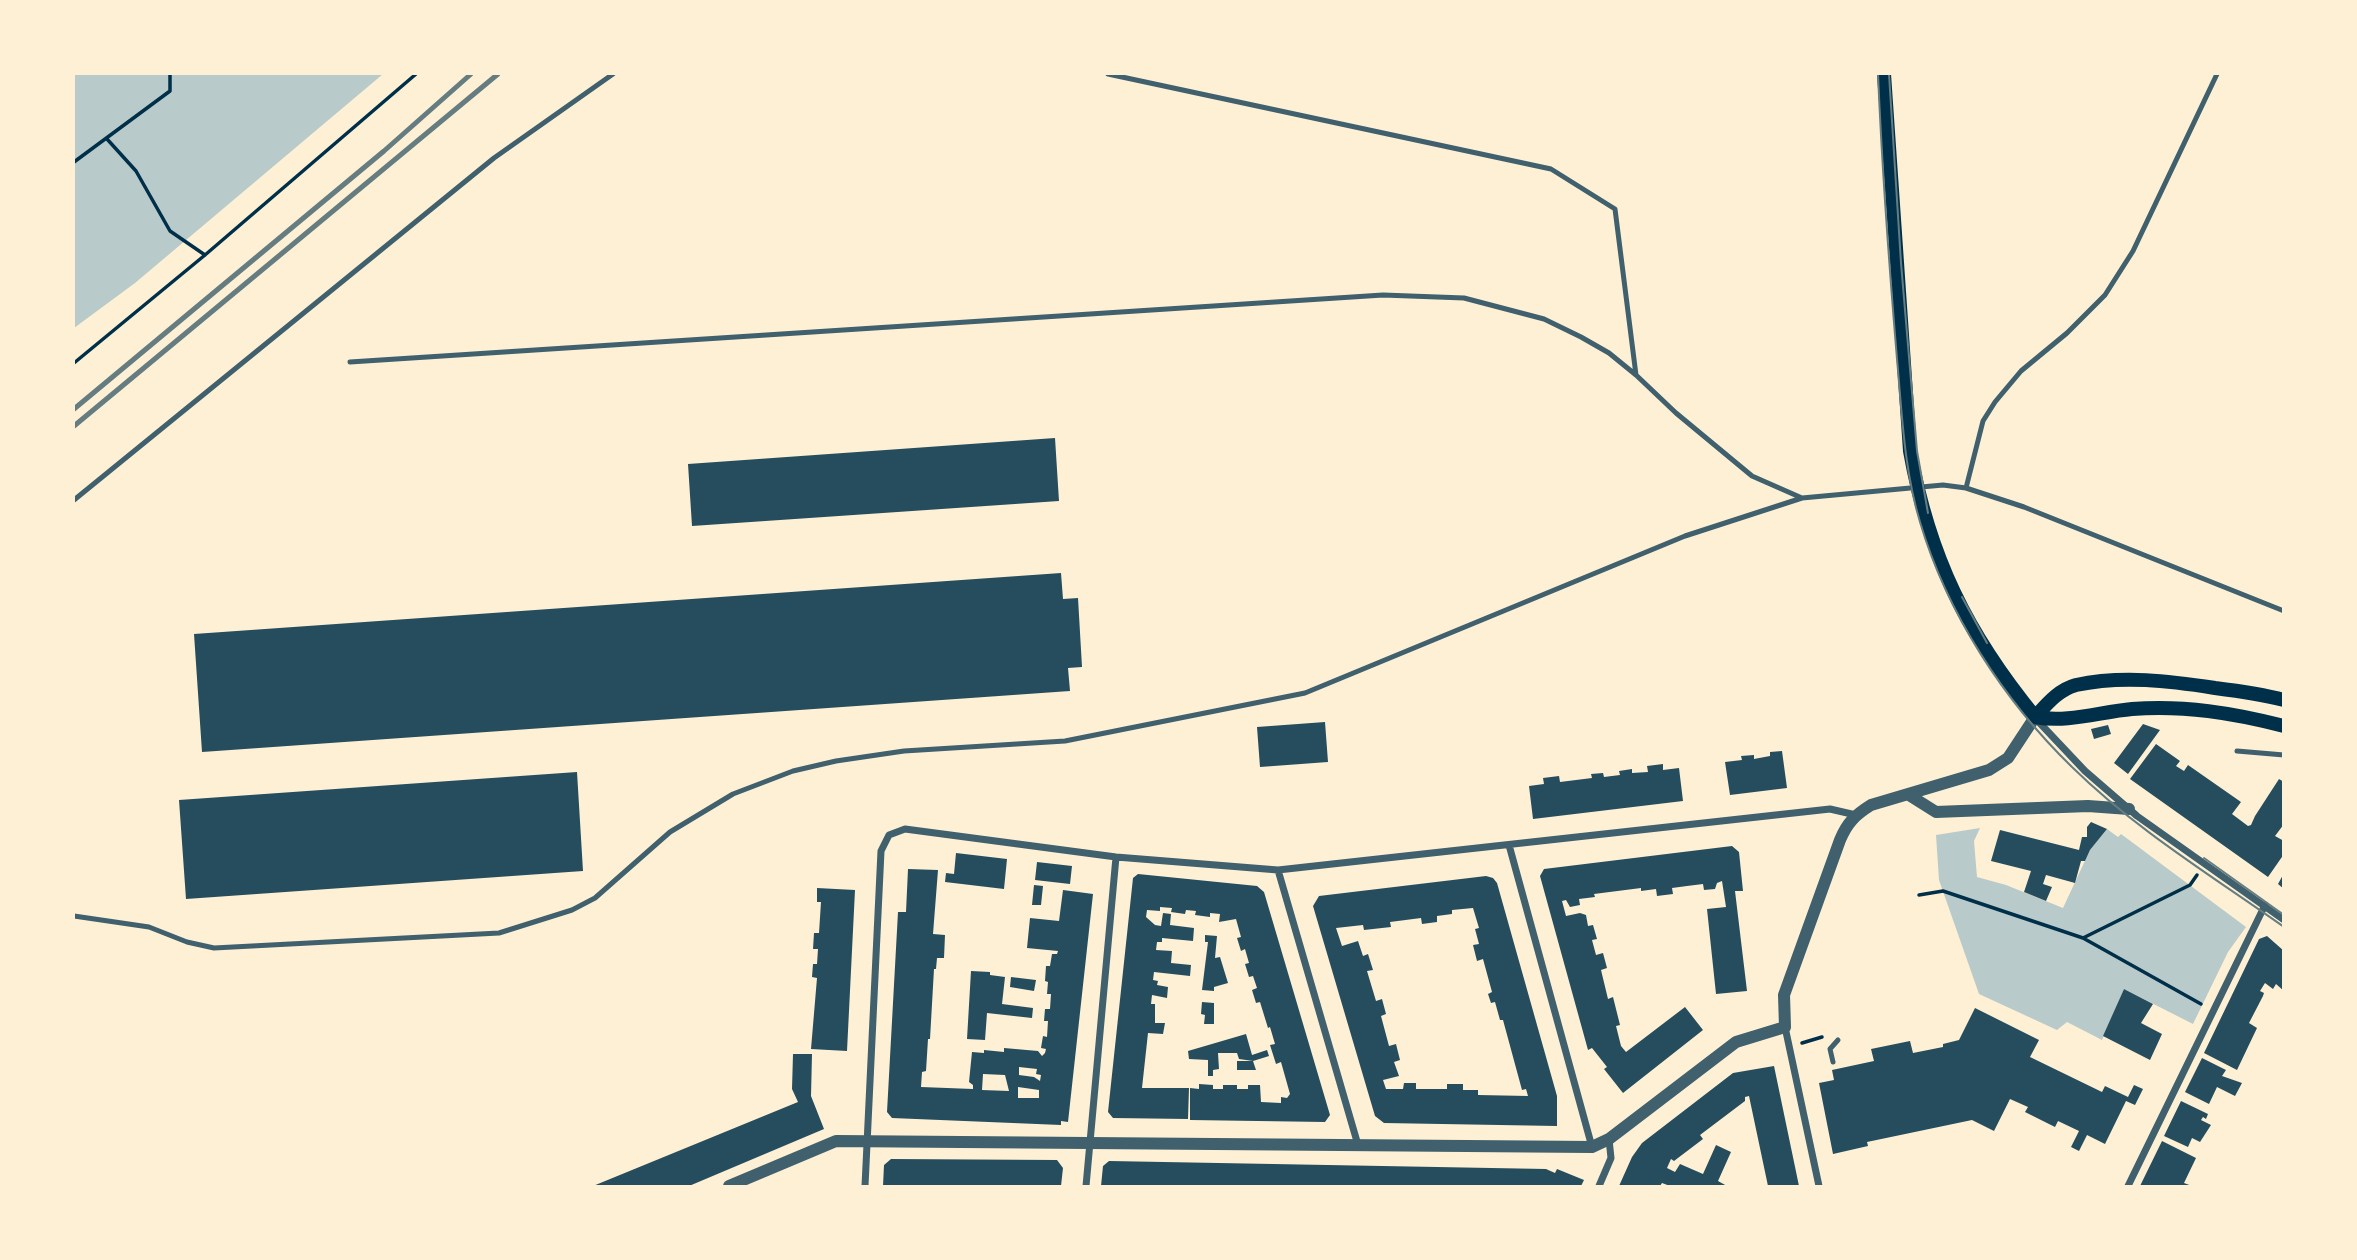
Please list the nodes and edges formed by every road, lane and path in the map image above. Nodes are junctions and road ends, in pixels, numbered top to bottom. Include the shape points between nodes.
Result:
1 (170, 74) edge
2 (416, 74) edge
3 (613, 74) edge
4 (1108, 74) edge
5 (1884, 74) edge
6 (2217, 74) edge
7 (107, 139) junction
8 (74, 163) edge
9 (205, 256) junction
10 (351, 362) dead end
11 (74, 363) edge
12 (1636, 375) junction
13 (1966, 488) junction
14 (1802, 498) junction
15 (74, 500) edge
16 (2284, 611) edge
17 (2284, 700) edge
18 (2035, 717) junction
19 (2284, 726) edge
20 (2237, 751) dead end
21 (2284, 755) edge
22 (1909, 795) junction
23 (2129, 809) junction
24 (1856, 815) junction
25 (1509, 845) junction
26 (1116, 857) junction
27 (2204, 864) junction
28 (1278, 870) junction
29 (1919, 895) dead end
30 (2264, 905) junction
31 (74, 916) edge
32 (2284, 920) edge
33 (2083, 938) junction
34 (2212, 1010) junction
35 (1785, 1027) junction
36 (1825, 1036) dead end
37 (1839, 1041) dead end
38 (1790, 1046) junction
39 (1833, 1062) dead end
40 (1609, 1139) junction
41 (868, 1140) junction
42 (1090, 1143) junction
43 (1358, 1146) junction
44 (1592, 1147) junction
45 (729, 1186) edge
46 (865, 1186) edge
47 (1086, 1186) edge
48 (1599, 1186) edge
49 (1819, 1186) edge
50 (2128, 1186) edge

1 - 7 path via 170,91
2 - 9 path
3 - 15 lane via 494,158
4 - 12 lane via 1551,169 1615,209
5 - 18 main road via 1909,439 1919,498 1940,564 1971,625
6 - 13 lane via 2133,251 2105,295 2021,371 1983,421
7 - 8 path
7 - 9 path via 136,171 170,231
9 - 11 path
10 - 12 lane via 1383,295 1464,298 1544,319 1609,353
12 - 14 lane via 1752,476
13 - 14 lane
13 - 16 lane
14 - 31 lane via 1685,536 1305,693 1065,741 904,751 793,771 733,794 670,832 595,898 499,933 214,948 149,927
17 - 18 main road via 2177,681 2129,680 2075,685 2052,697
18 - 19 main road via 2052,720 2131,709 2206,709
18 - 22 street via 2008,758 1989,770
18 - 23 street via 2085,771
20 - 21 lane
22 - 23 street via 1936,812 2088,806
22 - 24 street via 1871,805
23 - 27 street
24 - 25 street via 1829,809
24 - 35 street via 1840,840 1784,995
25 - 28 street
25 - 44 street
26 - 28 street
26 - 41 street via 905,829 889,835 881,851
26 - 42 street
27 - 30 street
27 - 33 path via 2190,885
28 - 43 street
29 - 33 path via 1943,891
30 - 32 street
30 - 34 street
33 - 34 path
34 - 50 street
35 - 38 street
35 - 40 street via 1736,1042
36 - 38 path
37 - 39 lane via 1830,1049
38 - 49 street
40 - 44 street
40 - 48 street via 1611,1158
41 - 42 street
41 - 45 street via 836,1141
41 - 46 street
42 - 43 street
42 - 47 street
43 - 44 street

